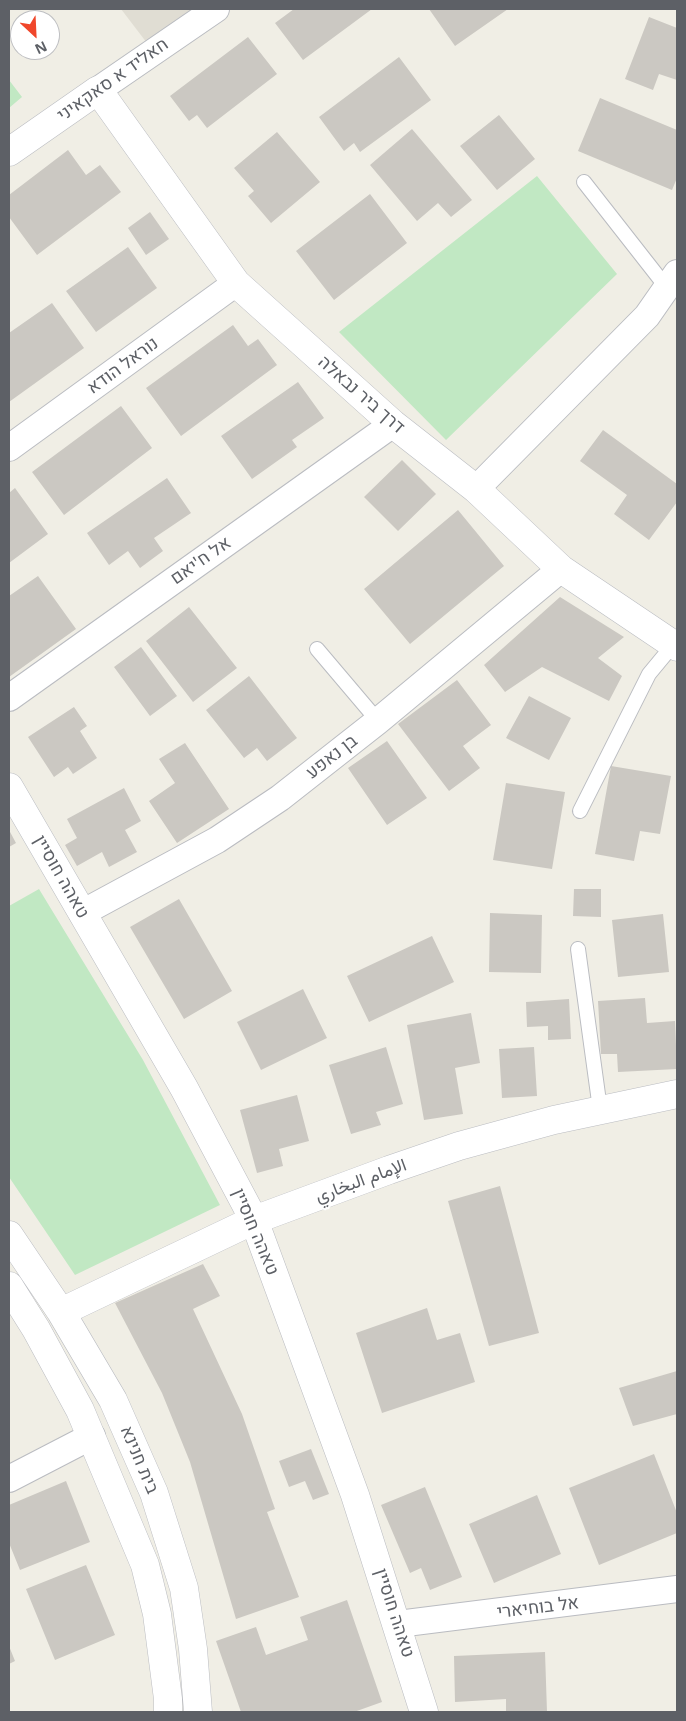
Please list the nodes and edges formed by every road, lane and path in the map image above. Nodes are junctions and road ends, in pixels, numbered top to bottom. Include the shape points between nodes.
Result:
1 (216, 9) edge
2 (98, 90) junction
3 (9, 152) edge
4 (584, 182) dead end
5 (672, 281) edge
6 (236, 283) junction
7 (393, 424) junction
8 (9, 448) edge
9 (476, 489) junction
10 (561, 569) junction
11 (675, 646) edge
12 (317, 649) dead end
13 (9, 698) edge
14 (378, 721) junction
15 (10, 794) edge
16 (580, 812) dead end
17 (82, 913) junction
18 (578, 949) dead end
19 (677, 1094) edge
20 (600, 1109) junction
21 (254, 1220) junction
22 (9, 1235) edge
23 (9, 1286) edge
24 (61, 1312) junction
25 (92, 1436) junction
26 (9, 1479) edge
27 (677, 1589) edge
28 (398, 1624) junction
29 (168, 1712) edge
30 (198, 1712) edge
31 (424, 1712) edge

1 - 2 street, חאליד א סאקאיני
2 - 3 street, חאליד א סאקאיני
2 - 6 street, דרך ביר נבאלה
4 - 5 lane
5 - 9 street via 647,316
6 - 7 street, דרך ביר נבאלה
6 - 8 street, נוראל הודא
7 - 9 street, דרך ביר נבאלה
7 - 13 street, אל ח'יאם
9 - 10 street, דרך ביר נבאלה
10 - 11 street, דרך ביר נבאלה
10 - 14 street, בן נאפע
11 - 16 lane via 649,674
12 - 14 lane
14 - 17 street, בן נאפע via 280,798 218,840
15 - 17 street, טאהה חוסיין
17 - 21 street, טאהה חוסיין via 184,1088
18 - 20 lane
19 - 20 street, الإمام البخاري
20 - 21 street, الإمام البخاري via 459,1146
21 - 24 street, الإمام البخاري
21 - 28 street, טאהה חוסיין via 326,1413
22 - 24 street, בית חנינא
23 - 25 street, בית חנינא via 36,1329
24 - 30 street, בית חנינא via 113,1400 154,1493 184,1588
25 - 26 street
25 - 29 street, בית חנינא via 145,1565 157,1614
27 - 28 street, אל בוחיארי
28 - 31 street, טאהה חוסיין

